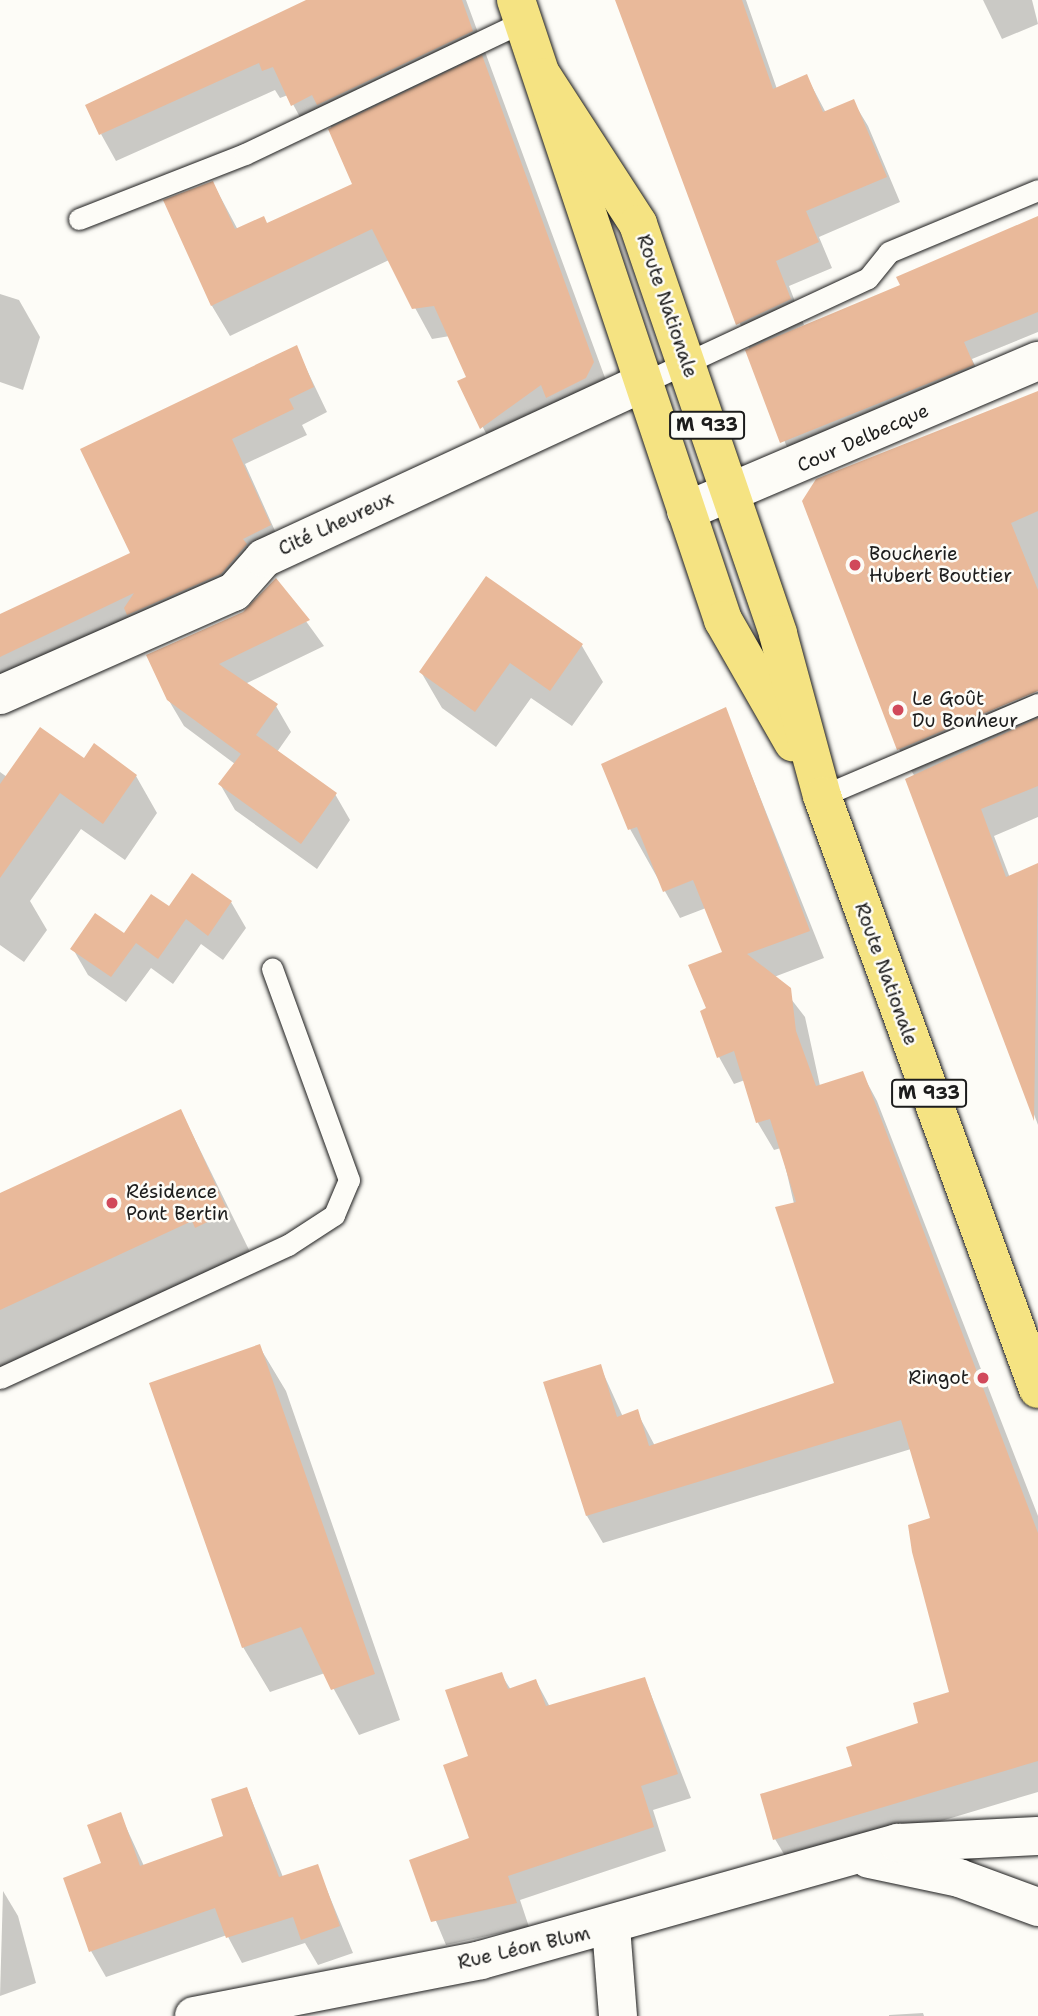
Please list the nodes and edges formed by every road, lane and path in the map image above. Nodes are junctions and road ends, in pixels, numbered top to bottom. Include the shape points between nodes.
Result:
1 (520, 10) edge
2 (543, 77) junction
3 (1038, 190) edge
4 (79, 219) dead end
5 (1038, 361) edge
6 (687, 362) junction
7 (643, 383) junction
8 (729, 494) junction
9 (687, 511) junction
10 (0, 695) edge
11 (1038, 704) edge
12 (822, 796) junction
13 (272, 969) dead end
14 (0, 1378) edge
15 (1038, 1389) edge
16 (1038, 1836) edge
17 (849, 1858) junction
18 (1038, 1907) edge
19 (611, 1927) junction
20 (194, 2016) edge
21 (618, 2016) edge

1 - 2 main road, Route Nationale / M 933
1 - 4 lane via 245,154
2 - 6 main road, Route Nationale / M 933 via 638,224
2 - 7 main road, Route Nationale / M 933
3 - 6 lane via 889,252 868,278
5 - 8 street, Cour Delbecque
6 - 7 lane
6 - 8 main road, Route Nationale / M 933
7 - 9 main road, Route Nationale / M 933
7 - 10 street, Cité Lheureux via 264,558 234,592
8 - 9 street, Cour Delbecque
8 - 12 main road, Route Nationale / M 933 via 778,634
9 - 12 main road, Route Nationale / M 933 via 723,621
11 - 12 lane
12 - 15 main road, Route Nationale / M 933
13 - 14 lane via 349,1180 334,1215 288,1245
16 - 17 street, Rue Léon Blum via 916,1841
17 - 18 street, Rue Léon Blum via 906,1863
17 - 19 street, Rue Léon Blum
19 - 20 street, Rue Léon Blum
19 - 21 street

